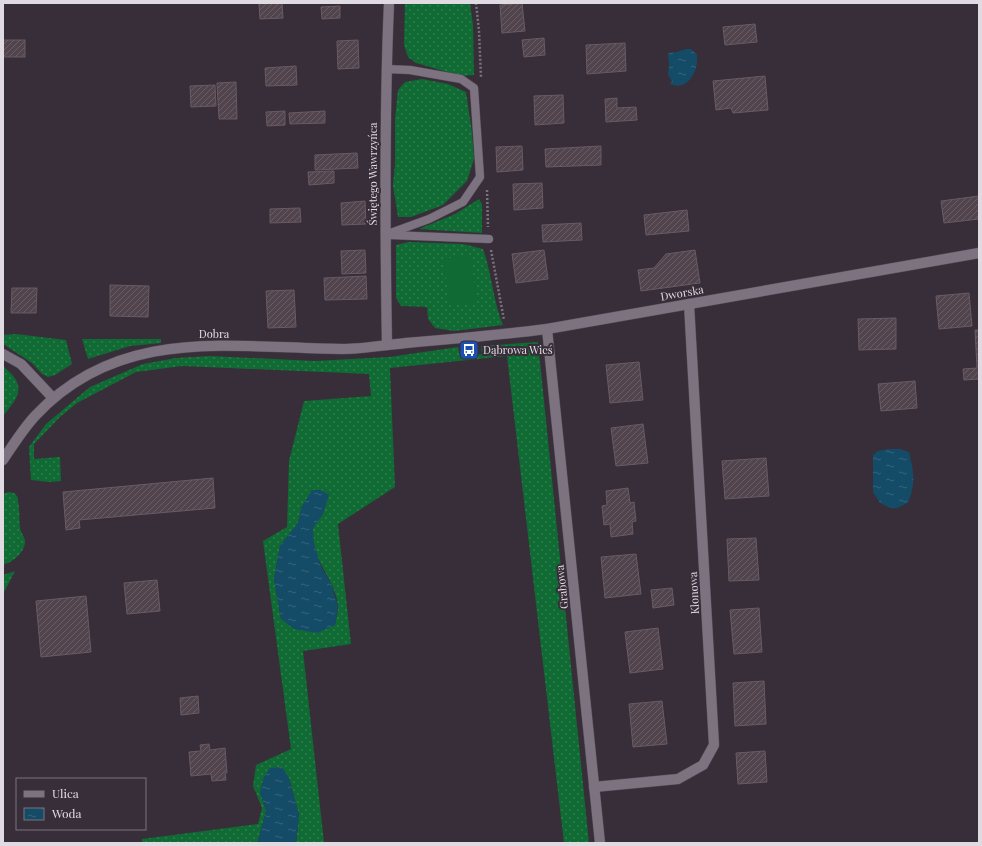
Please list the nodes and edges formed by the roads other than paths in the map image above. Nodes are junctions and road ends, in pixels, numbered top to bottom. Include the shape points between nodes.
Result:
1 (389, 3) edge
2 (386, 69) junction
3 (385, 235) junction
4 (489, 239) dead end
5 (979, 253) edge
6 (689, 304) junction
7 (547, 329) junction
8 (387, 345) junction
9 (3, 354) edge
10 (53, 398) junction
11 (3, 460) edge
12 (594, 788) junction
13 (600, 843) edge

1 - 2 street, Świętego Wawrzyńca
2 - 3 street, Świętego Wawrzyńca
2 - 3 lane via 410,70 461,79 474,88 480,177 463,202 429,219
3 - 4 lane
3 - 8 street, Świętego Wawrzyńca
5 - 6 street, Dworska
6 - 7 street, Dworska
6 - 12 street, Klonowa via 714,745 703,765 678,779
7 - 8 street, Dworska
7 - 12 street, Grabowa
8 - 10 street, Dobra via 344,349 217,345 172,348 132,356 104,367 82,377
9 - 10 street via 21,364
10 - 11 street, Dobra via 34,417
12 - 13 street, Grabowa

